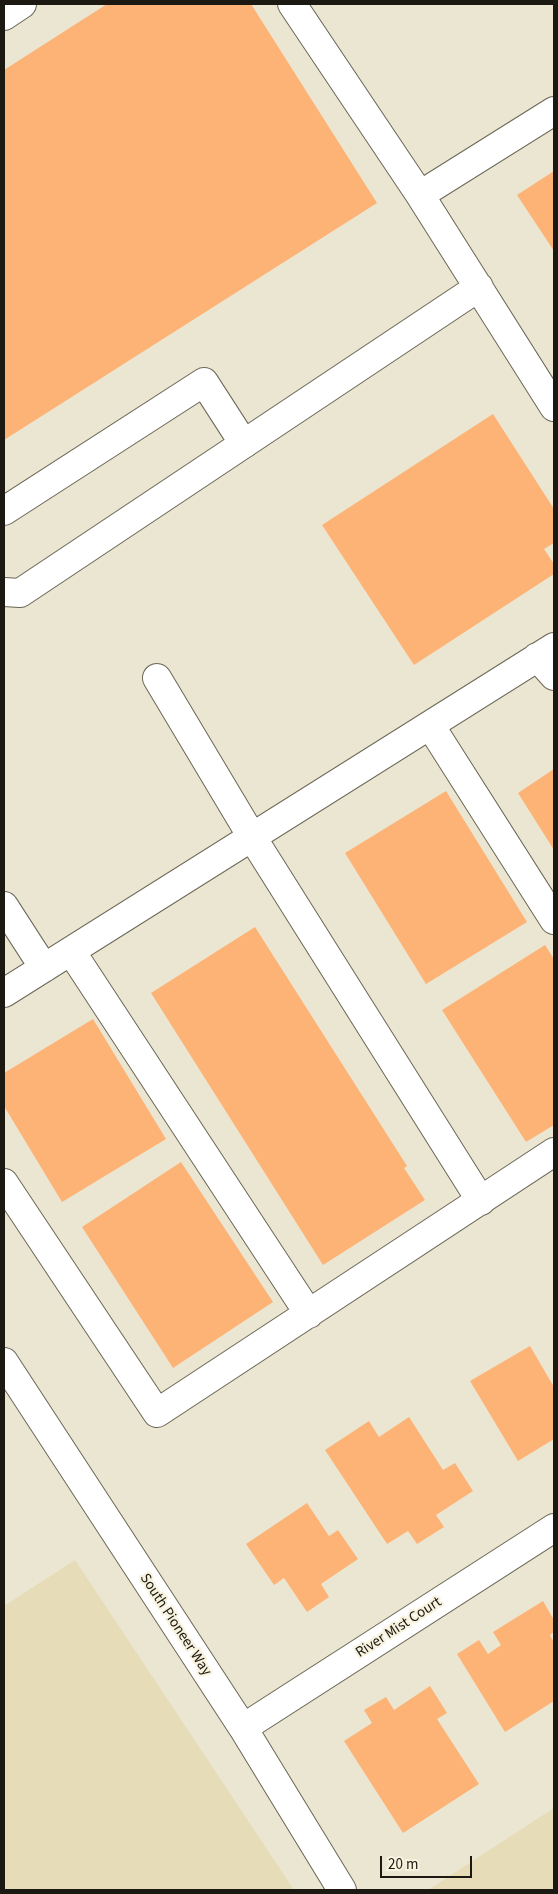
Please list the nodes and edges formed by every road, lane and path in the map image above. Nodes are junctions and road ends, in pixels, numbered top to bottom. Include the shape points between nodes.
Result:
1 (22, 4) edge
2 (292, 4) edge
3 (4, 16) edge
4 (554, 111) edge
5 (420, 195) junction
6 (479, 287) junction
7 (554, 407) edge
8 (244, 444) junction
9 (4, 511) edge
10 (4, 592) edge
11 (549, 660) edge
12 (157, 678) dead end
13 (430, 725) junction
14 (252, 837) junction
15 (4, 906) edge
16 (554, 920) edge
17 (71, 951) junction
18 (44, 968) junction
19 (4, 993) edge
20 (554, 1152) edge
21 (4, 1183) edge
22 (481, 1200) junction
23 (308, 1314) junction
24 (4, 1362) edge
25 (554, 1528) edge
26 (243, 1728) junction
27 (342, 1890) edge

1 - 3 street
2 - 5 street
4 - 5 street
5 - 6 street
6 - 7 street
6 - 8 street
8 - 9 street via 204,382
8 - 10 street via 20,593
11 - 13 street
12 - 14 street
13 - 14 street
13 - 16 street
14 - 17 street
14 - 22 street
15 - 18 street
17 - 18 street
17 - 23 street
18 - 19 street
20 - 22 street
21 - 23 street via 158,1413
22 - 23 street
24 - 26 street, South Pioneer Way
25 - 26 street, River Mist Court
26 - 27 street, South Pioneer Way

